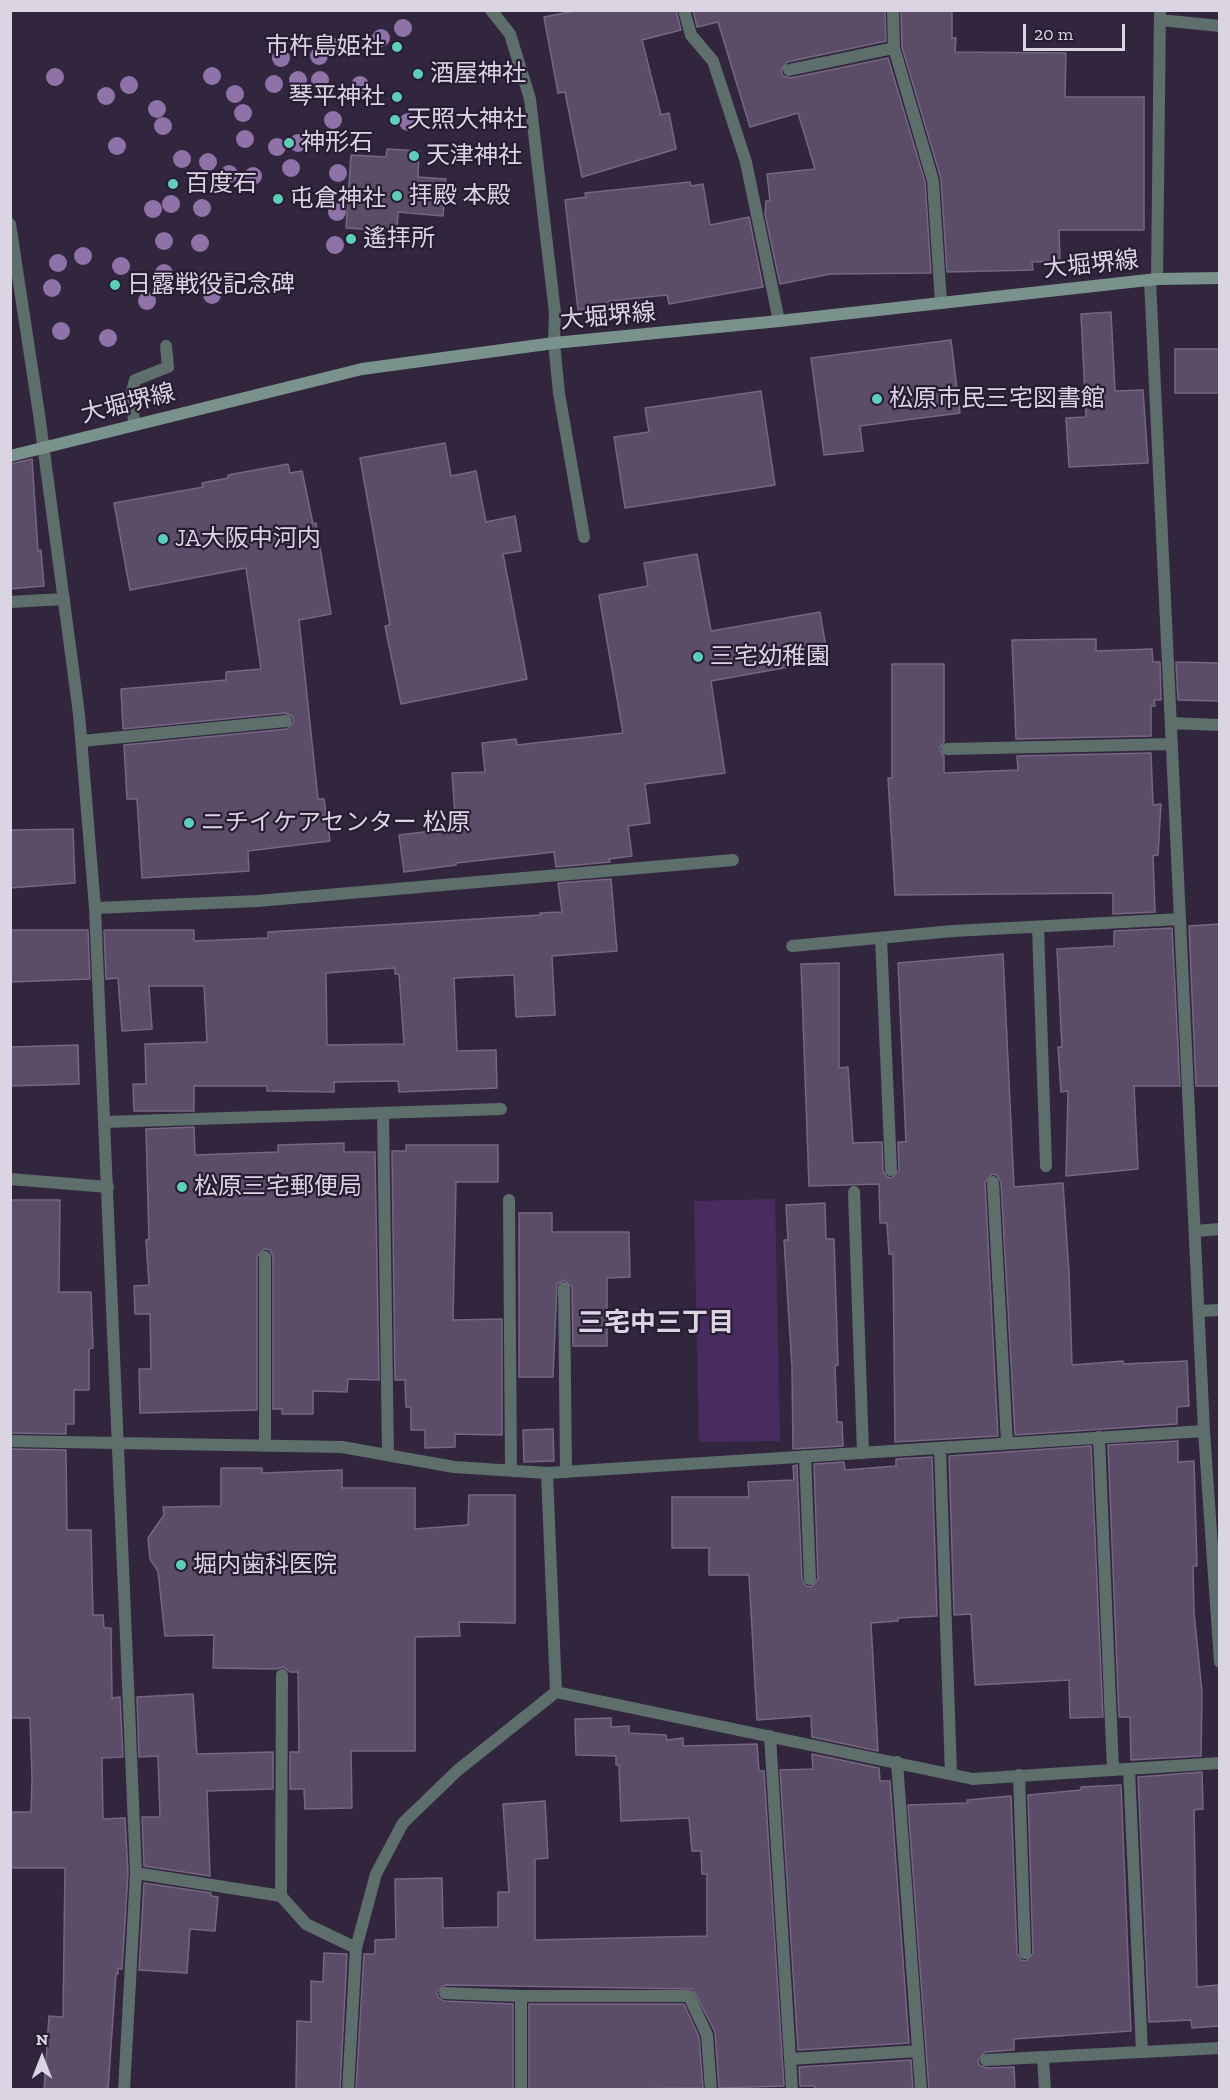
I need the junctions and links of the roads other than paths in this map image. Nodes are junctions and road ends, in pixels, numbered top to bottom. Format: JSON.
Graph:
{"nodes":[{"id":1,"x":491,"y":10,"type":"edge"},
{"id":2,"x":684,"y":10,"type":"edge"},
{"id":3,"x":893,"y":10,"type":"edge"},
{"id":4,"x":1160,"y":15,"type":"edge"},
{"id":5,"x":1220,"y":26,"type":"edge"},
{"id":6,"x":894,"y":48,"type":"junction"},
{"id":7,"x":789,"y":70,"type":"dead end"},
{"id":8,"x":10,"y":224,"type":"edge"},
{"id":9,"x":1220,"y":278,"type":"edge"},
{"id":10,"x":1154,"y":279,"type":"junction"},
{"id":11,"x":941,"y":303,"type":"junction"},
{"id":12,"x":779,"y":321,"type":"junction"},
{"id":13,"x":554,"y":343,"type":"junction"},
{"id":14,"x":166,"y":346,"type":"dead end"},
{"id":15,"x":134,"y":425,"type":"junction"},
{"id":16,"x":43,"y":448,"type":"junction"},
{"id":17,"x":10,"y":456,"type":"edge"},
{"id":18,"x":584,"y":537,"type":"dead end"},
{"id":19,"x":64,"y":599,"type":"junction"},
{"id":20,"x":10,"y":602,"type":"edge"},
{"id":21,"x":286,"y":721,"type":"dead end"},
{"id":22,"x":1171,"y":723,"type":"junction"},
{"id":23,"x":1220,"y":725,"type":"edge"},
{"id":24,"x":82,"y":741,"type":"junction"},
{"id":25,"x":1172,"y":744,"type":"junction"},
{"id":26,"x":947,"y":749,"type":"dead end"},
{"id":27,"x":733,"y":860,"type":"dead end"},
{"id":28,"x":95,"y":908,"type":"junction"},
{"id":29,"x":1180,"y":919,"type":"junction"},
{"id":30,"x":1038,"y":927,"type":"junction"},
{"id":31,"x":881,"y":938,"type":"junction"},
{"id":32,"x":792,"y":946,"type":"dead end"},
{"id":33,"x":501,"y":1109,"type":"dead end"},
{"id":34,"x":382,"y":1113,"type":"junction"},
{"id":35,"x":105,"y":1122,"type":"junction"},
{"id":36,"x":1046,"y":1166,"type":"dead end"},
{"id":37,"x":891,"y":1170,"type":"dead end"},
{"id":38,"x":10,"y":1179,"type":"edge"},
{"id":39,"x":993,"y":1182,"type":"dead end"},
{"id":40,"x":108,"y":1187,"type":"junction"},
{"id":41,"x":854,"y":1192,"type":"dead end"},
{"id":42,"x":509,"y":1200,"type":"dead end"},
{"id":43,"x":1220,"y":1229,"type":"edge"},
{"id":44,"x":1194,"y":1231,"type":"junction"},
{"id":45,"x":265,"y":1257,"type":"dead end"},
{"id":46,"x":564,"y":1288,"type":"dead end"},
{"id":47,"x":1220,"y":1310,"type":"edge"},
{"id":48,"x":1199,"y":1311,"type":"junction"},
{"id":49,"x":1204,"y":1431,"type":"junction"},
{"id":50,"x":1099,"y":1437,"type":"junction"},
{"id":51,"x":10,"y":1441,"type":"edge"},
{"id":52,"x":117,"y":1443,"type":"junction"},
{"id":53,"x":1007,"y":1443,"type":"junction"},
{"id":54,"x":265,"y":1446,"type":"junction"},
{"id":55,"x":940,"y":1448,"type":"junction"},
{"id":56,"x":863,"y":1453,"type":"junction"},
{"id":57,"x":388,"y":1455,"type":"junction"},
{"id":58,"x":805,"y":1456,"type":"junction"},
{"id":59,"x":511,"y":1471,"type":"junction"},
{"id":60,"x":566,"y":1472,"type":"junction"},
{"id":61,"x":546,"y":1473,"type":"junction"},
{"id":62,"x":810,"y":1579,"type":"dead end"},
{"id":63,"x":1220,"y":1662,"type":"edge"},
{"id":64,"x":282,"y":1675,"type":"dead end"},
{"id":65,"x":556,"y":1692,"type":"junction"},
{"id":66,"x":770,"y":1736,"type":"junction"},
{"id":67,"x":897,"y":1762,"type":"junction"},
{"id":68,"x":1220,"y":1763,"type":"edge"},
{"id":69,"x":1129,"y":1769,"type":"junction"},
{"id":70,"x":1113,"y":1770,"type":"junction"},
{"id":71,"x":951,"y":1774,"type":"junction"},
{"id":72,"x":1019,"y":1775,"type":"junction"},
{"id":73,"x":136,"y":1872,"type":"junction"},
{"id":74,"x":281,"y":1896,"type":"junction"},
{"id":75,"x":356,"y":1948,"type":"junction"},
{"id":76,"x":1025,"y":1953,"type":"dead end"},
{"id":77,"x":445,"y":1993,"type":"dead end"},
{"id":78,"x":521,"y":1996,"type":"junction"},
{"id":79,"x":1220,"y":2048,"type":"edge"},
{"id":80,"x":918,"y":2050,"type":"junction"},
{"id":81,"x":1142,"y":2052,"type":"junction"},
{"id":82,"x":1043,"y":2057,"type":"junction"},
{"id":83,"x":790,"y":2059,"type":"junction"},
{"id":84,"x":986,"y":2060,"type":"dead end"},
{"id":85,"x":124,"y":2090,"type":"edge"},
{"id":86,"x":348,"y":2090,"type":"edge"},
{"id":87,"x":521,"y":2090,"type":"edge"},
{"id":88,"x":711,"y":2090,"type":"edge"},
{"id":89,"x":792,"y":2090,"type":"edge"},
{"id":90,"x":921,"y":2090,"type":"edge"},
{"id":91,"x":1045,"y":2090,"type":"edge"}],
"edges":[{"from":1,"to":13,"type":"street"},
{"from":2,"to":12,"type":"street"},
{"from":3,"to":6,"type":"street"},
{"from":4,"to":5,"type":"street"},
{"from":4,"to":10,"type":"street"},
{"from":6,"to":7,"type":"street"},
{"from":6,"to":11,"type":"street"},
{"from":8,"to":16,"type":"street"},
{"from":9,"to":10,"type":"main road","name":"大堀堺線"},
{"from":10,"to":11,"type":"main road","name":"大堀堺線"},
{"from":10,"to":22,"type":"street"},
{"from":11,"to":12,"type":"main road","name":"大堀堺線"},
{"from":12,"to":13,"type":"main road","name":"大堀堺線"},
{"from":13,"to":15,"type":"main road","name":"大堀堺線"},
{"from":13,"to":18,"type":"street"},
{"from":14,"to":15,"type":"street"},
{"from":15,"to":16,"type":"main road","name":"大堀堺線"},
{"from":16,"to":17,"type":"main road","name":"大堀堺線"},
{"from":16,"to":19,"type":"street"},
{"from":19,"to":20,"type":"street"},
{"from":19,"to":24,"type":"street"},
{"from":21,"to":24,"type":"street"},
{"from":22,"to":23,"type":"street"},
{"from":22,"to":25,"type":"street"},
{"from":24,"to":28,"type":"street"},
{"from":25,"to":26,"type":"street"},
{"from":25,"to":29,"type":"street"},
{"from":27,"to":28,"type":"street"},
{"from":28,"to":35,"type":"street"},
{"from":29,"to":30,"type":"street"},
{"from":29,"to":44,"type":"street"},
{"from":30,"to":31,"type":"street"},
{"from":30,"to":36,"type":"street"},
{"from":31,"to":32,"type":"street"},
{"from":31,"to":37,"type":"street"},
{"from":33,"to":34,"type":"street"},
{"from":34,"to":35,"type":"street"},
{"from":34,"to":57,"type":"street"},
{"from":35,"to":40,"type":"street"},
{"from":38,"to":40,"type":"street"},
{"from":39,"to":53,"type":"street"},
{"from":40,"to":52,"type":"street"},
{"from":41,"to":56,"type":"street"},
{"from":42,"to":59,"type":"street"},
{"from":43,"to":44,"type":"street"},
{"from":44,"to":48,"type":"street"},
{"from":45,"to":54,"type":"street"},
{"from":46,"to":60,"type":"street"},
{"from":47,"to":48,"type":"street"},
{"from":48,"to":49,"type":"street"},
{"from":49,"to":50,"type":"street"},
{"from":49,"to":63,"type":"street"},
{"from":50,"to":53,"type":"street"},
{"from":50,"to":70,"type":"street"},
{"from":51,"to":52,"type":"street"},
{"from":52,"to":54,"type":"street"},
{"from":52,"to":73,"type":"street"},
{"from":53,"to":55,"type":"street"},
{"from":54,"to":57,"type":"street"},
{"from":55,"to":56,"type":"street"},
{"from":55,"to":71,"type":"street"},
{"from":56,"to":58,"type":"street"},
{"from":57,"to":59,"type":"street"},
{"from":58,"to":60,"type":"street"},
{"from":58,"to":62,"type":"street"},
{"from":59,"to":61,"type":"street"},
{"from":60,"to":61,"type":"street"},
{"from":61,"to":65,"type":"street"},
{"from":64,"to":74,"type":"street"},
{"from":65,"to":66,"type":"street"},
{"from":65,"to":75,"type":"street"},
{"from":66,"to":67,"type":"street"},
{"from":66,"to":83,"type":"street"},
{"from":67,"to":71,"type":"street"},
{"from":67,"to":80,"type":"street"},
{"from":68,"to":69,"type":"street"},
{"from":69,"to":70,"type":"street"},
{"from":69,"to":81,"type":"street"},
{"from":70,"to":72,"type":"street"},
{"from":71,"to":72,"type":"street"},
{"from":72,"to":76,"type":"street"},
{"from":73,"to":74,"type":"street"},
{"from":73,"to":85,"type":"street"},
{"from":74,"to":75,"type":"street"},
{"from":75,"to":86,"type":"street"},
{"from":77,"to":78,"type":"street"},
{"from":78,"to":87,"type":"street"},
{"from":78,"to":88,"type":"street"},
{"from":79,"to":81,"type":"street"},
{"from":80,"to":83,"type":"street"},
{"from":80,"to":90,"type":"street"},
{"from":81,"to":82,"type":"street"},
{"from":82,"to":84,"type":"street"},
{"from":82,"to":91,"type":"street"},
{"from":83,"to":89,"type":"street"}]}
